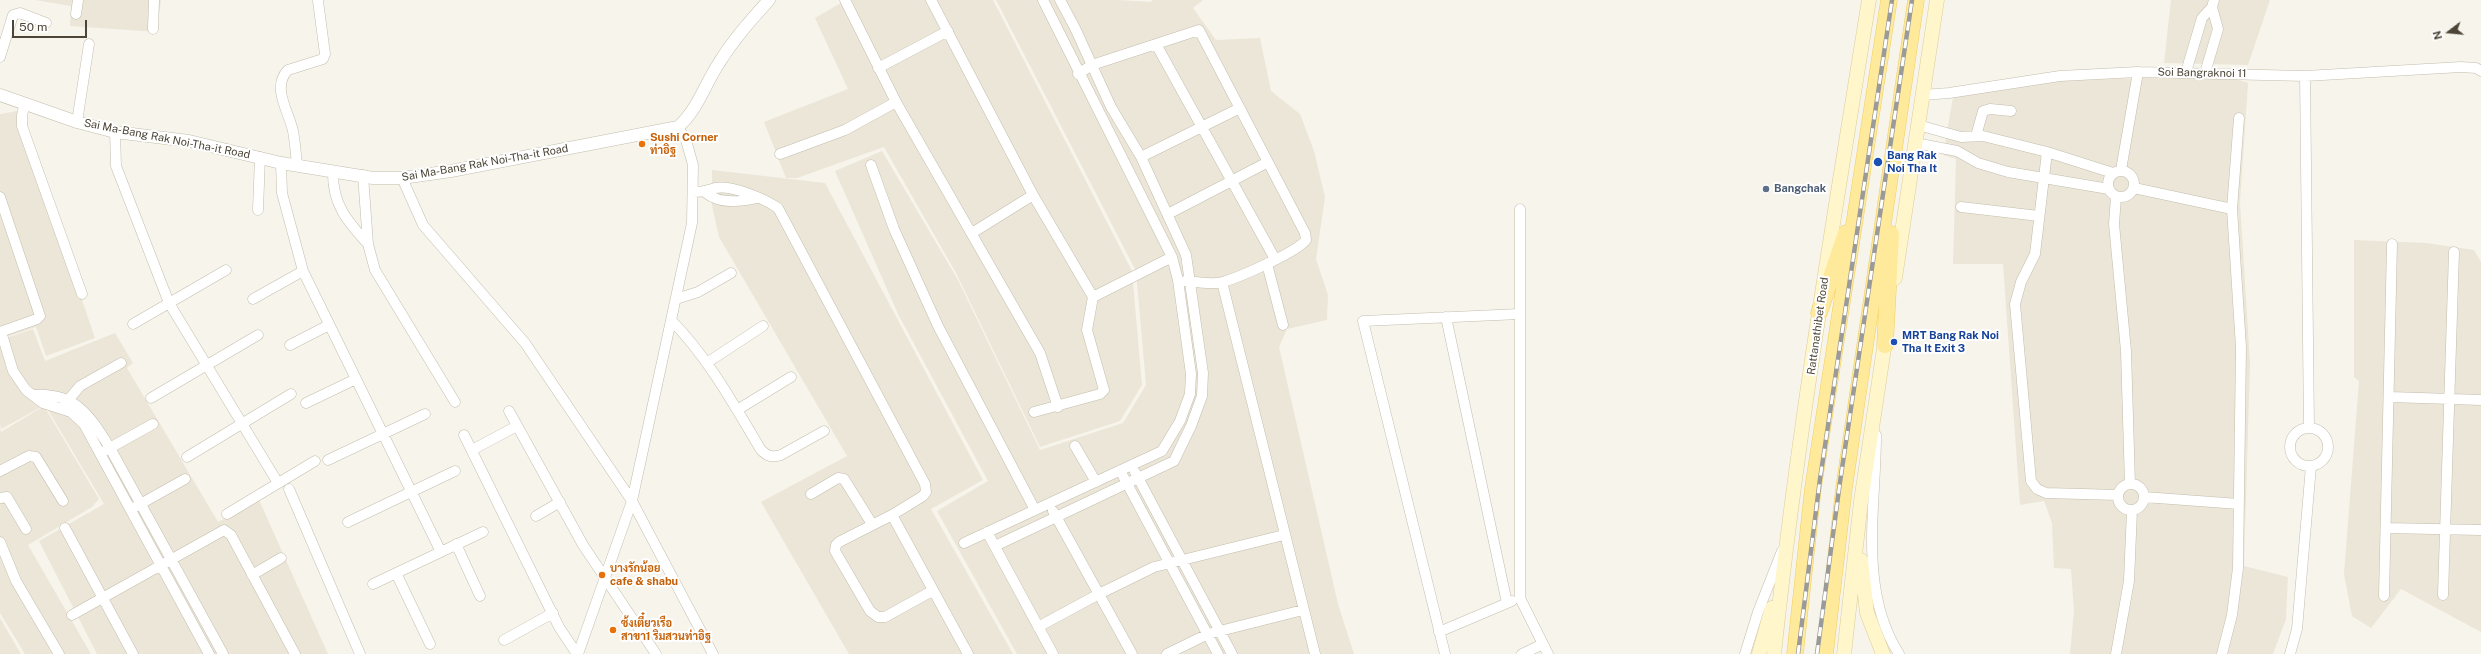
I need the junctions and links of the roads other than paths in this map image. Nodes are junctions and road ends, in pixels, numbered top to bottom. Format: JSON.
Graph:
{"nodes":[{"id":1,"x":78,"y":0,"type":"edge"},
{"id":2,"x":154,"y":0,"type":"edge"},
{"id":3,"x":769,"y":0,"type":"edge"},
{"id":4,"x":845,"y":0,"type":"edge"},
{"id":5,"x":931,"y":0,"type":"edge"},
{"id":6,"x":1042,"y":0,"type":"edge"},
{"id":7,"x":1060,"y":0,"type":"edge"},
{"id":8,"x":1869,"y":0,"type":"edge"},
{"id":9,"x":1889,"y":0,"type":"edge"},
{"id":10,"x":1916,"y":0,"type":"edge"},
{"id":11,"x":1937,"y":0,"type":"edge"},
{"id":12,"x":318,"y":1,"type":"dead end"},
{"id":13,"x":2213,"y":3,"type":"edge"},
{"id":14,"x":76,"y":14,"type":"dead end"},
{"id":15,"x":46,"y":23,"type":"dead end"},
{"id":16,"x":152,"y":28,"type":"dead end"},
{"id":17,"x":948,"y":31,"type":"junction"},
{"id":18,"x":89,"y":44,"type":"dead end"},
{"id":19,"x":1157,"y":46,"type":"junction"},
{"id":20,"x":0,"y":57,"type":"edge"},
{"id":21,"x":1092,"y":65,"type":"junction"},
{"id":22,"x":878,"y":68,"type":"junction"},
{"id":23,"x":2481,"y":71,"type":"edge"},
{"id":24,"x":2138,"y":72,"type":"junction"},
{"id":25,"x":2186,"y":72,"type":"junction"},
{"id":26,"x":2205,"y":73,"type":"junction"},
{"id":27,"x":1078,"y":74,"type":"junction"},
{"id":28,"x":2305,"y":76,"type":"junction"},
{"id":29,"x":1922,"y":94,"type":"junction"},
{"id":30,"x":0,"y":95,"type":"edge"},
{"id":31,"x":896,"y":102,"type":"junction"},
{"id":32,"x":25,"y":103,"type":"junction"},
{"id":33,"x":1240,"y":108,"type":"junction"},
{"id":34,"x":2011,"y":111,"type":"dead end"},
{"id":35,"x":2239,"y":118,"type":"dead end"},
{"id":36,"x":77,"y":122,"type":"junction"},
{"id":37,"x":1918,"y":125,"type":"junction"},
{"id":38,"x":1203,"y":127,"type":"junction"},
{"id":39,"x":678,"y":128,"type":"junction"},
{"id":40,"x":115,"y":132,"type":"junction"},
{"id":41,"x":1896,"y":134,"type":"junction"},
{"id":42,"x":1976,"y":136,"type":"junction"},
{"id":43,"x":1915,"y":143,"type":"junction"},
{"id":44,"x":2047,"y":152,"type":"junction"},
{"id":45,"x":780,"y":154,"type":"dead end"},
{"id":46,"x":260,"y":157,"type":"junction"},
{"id":47,"x":1142,"y":157,"type":"junction"},
{"id":48,"x":281,"y":162,"type":"junction"},
{"id":49,"x":1268,"y":162,"type":"junction"},
{"id":50,"x":297,"y":165,"type":"junction"},
{"id":51,"x":871,"y":165,"type":"dead end"},
{"id":52,"x":333,"y":171,"type":"junction"},
{"id":53,"x":2117,"y":172,"type":"junction"},
{"id":54,"x":363,"y":175,"type":"junction"},
{"id":55,"x":2043,"y":176,"type":"junction"},
{"id":56,"x":402,"y":178,"type":"junction"},
{"id":57,"x":1232,"y":180,"type":"junction"},
{"id":58,"x":1861,"y":187,"type":"junction"},
{"id":59,"x":2134,"y":188,"type":"junction"},
{"id":60,"x":2109,"y":189,"type":"junction"},
{"id":61,"x":693,"y":192,"type":"junction"},
{"id":62,"x":1034,"y":195,"type":"junction"},
{"id":63,"x":0,"y":197,"type":"edge"},
{"id":64,"x":2116,"y":197,"type":"junction"},
{"id":65,"x":1961,"y":207,"type":"dead end"},
{"id":66,"x":1520,"y":209,"type":"dead end"},
{"id":67,"x":2232,"y":209,"type":"junction"},
{"id":68,"x":258,"y":210,"type":"dead end"},
{"id":69,"x":1168,"y":214,"type":"junction"},
{"id":70,"x":2039,"y":216,"type":"junction"},
{"id":71,"x":972,"y":233,"type":"junction"},
{"id":72,"x":368,"y":244,"type":"junction"},
{"id":73,"x":2392,"y":244,"type":"dead end"},
{"id":74,"x":2454,"y":252,"type":"dead end"},
{"id":75,"x":1172,"y":256,"type":"junction"},
{"id":76,"x":1271,"y":261,"type":"junction"},
{"id":77,"x":226,"y":270,"type":"dead end"},
{"id":78,"x":303,"y":271,"type":"junction"},
{"id":79,"x":731,"y":273,"type":"dead end"},
{"id":80,"x":1178,"y":280,"type":"junction"},
{"id":81,"x":1190,"y":281,"type":"junction"},
{"id":82,"x":1222,"y":282,"type":"junction"},
{"id":83,"x":82,"y":294,"type":"dead end"},
{"id":84,"x":1093,"y":297,"type":"junction"},
{"id":85,"x":252,"y":299,"type":"dead end"},
{"id":86,"x":676,"y":299,"type":"junction"},
{"id":87,"x":169,"y":304,"type":"junction"},
{"id":88,"x":1819,"y":313,"type":"junction"},
{"id":89,"x":1520,"y":314,"type":"junction"},
{"id":90,"x":1446,"y":317,"type":"junction"},
{"id":91,"x":672,"y":321,"type":"junction"},
{"id":92,"x":133,"y":324,"type":"dead end"},
{"id":93,"x":329,"y":325,"type":"junction"},
{"id":94,"x":1283,"y":325,"type":"dead end"},
{"id":95,"x":763,"y":326,"type":"dead end"},
{"id":96,"x":2,"y":335,"type":"edge"},
{"id":97,"x":258,"y":335,"type":"dead end"},
{"id":98,"x":290,"y":345,"type":"dead end"},
{"id":99,"x":1885,"y":345,"type":"junction"},
{"id":100,"x":708,"y":362,"type":"junction"},
{"id":101,"x":121,"y":363,"type":"dead end"},
{"id":102,"x":207,"y":365,"type":"junction"},
{"id":103,"x":791,"y":377,"type":"dead end"},
{"id":104,"x":356,"y":379,"type":"junction"},
{"id":105,"x":291,"y":394,"type":"dead end"},
{"id":106,"x":2390,"y":397,"type":"junction"},
{"id":107,"x":151,"y":398,"type":"dead end"},
{"id":108,"x":2448,"y":398,"type":"junction"},
{"id":109,"x":45,"y":399,"type":"junction"},
{"id":110,"x":67,"y":400,"type":"junction"},
{"id":111,"x":2481,"y":400,"type":"edge"},
{"id":112,"x":1876,"y":401,"type":"junction"},
{"id":113,"x":455,"y":402,"type":"dead end"},
{"id":114,"x":306,"y":403,"type":"dead end"},
{"id":115,"x":1058,"y":406,"type":"junction"},
{"id":116,"x":61,"y":409,"type":"junction"},
{"id":117,"x":738,"y":410,"type":"junction"},
{"id":118,"x":509,"y":411,"type":"dead end"},
{"id":119,"x":1034,"y":412,"type":"dead end"},
{"id":120,"x":425,"y":414,"type":"dead end"},
{"id":121,"x":153,"y":424,"type":"dead end"},
{"id":122,"x":242,"y":424,"type":"junction"},
{"id":123,"x":517,"y":426,"type":"junction"},
{"id":124,"x":2308,"y":427,"type":"junction"},
{"id":125,"x":824,"y":430,"type":"dead end"},
{"id":126,"x":383,"y":433,"type":"junction"},
{"id":127,"x":464,"y":434,"type":"dead end"},
{"id":128,"x":1075,"y":446,"type":"dead end"},
{"id":129,"x":110,"y":448,"type":"junction"},
{"id":130,"x":472,"y":450,"type":"junction"},
{"id":131,"x":101,"y":453,"type":"junction"},
{"id":132,"x":187,"y":457,"type":"dead end"},
{"id":133,"x":328,"y":460,"type":"dead end"},
{"id":134,"x":315,"y":461,"type":"dead end"},
{"id":135,"x":1131,"y":465,"type":"junction"},
{"id":136,"x":2311,"y":466,"type":"junction"},
{"id":137,"x":1121,"y":470,"type":"junction"},
{"id":138,"x":0,"y":471,"type":"edge"},
{"id":139,"x":454,"y":471,"type":"dead end"},
{"id":140,"x":1137,"y":477,"type":"junction"},
{"id":141,"x":185,"y":479,"type":"dead end"},
{"id":142,"x":1096,"y":482,"type":"junction"},
{"id":143,"x":1126,"y":482,"type":"junction"},
{"id":144,"x":278,"y":483,"type":"junction"},
{"id":145,"x":2130,"y":484,"type":"junction"},
{"id":146,"x":289,"y":489,"type":"dead end"},
{"id":147,"x":412,"y":492,"type":"junction"},
{"id":148,"x":811,"y":494,"type":"dead end"},
{"id":149,"x":2118,"y":495,"type":"junction"},
{"id":150,"x":2144,"y":497,"type":"junction"},
{"id":151,"x":0,"y":498,"type":"edge"},
{"id":152,"x":62,"y":501,"type":"dead end"},
{"id":153,"x":632,"y":501,"type":"junction"},
{"id":154,"x":1861,"y":501,"type":"junction"},
{"id":155,"x":560,"y":502,"type":"junction"},
{"id":156,"x":1049,"y":504,"type":"junction"},
{"id":157,"x":2239,"y":504,"type":"junction"},
{"id":158,"x":136,"y":507,"type":"junction"},
{"id":159,"x":1035,"y":510,"type":"junction"},
{"id":160,"x":2132,"y":510,"type":"junction"},
{"id":161,"x":227,"y":514,"type":"dead end"},
{"id":162,"x":892,"y":515,"type":"junction"},
{"id":163,"x":536,"y":516,"type":"dead end"},
{"id":164,"x":1056,"y":516,"type":"junction"},
{"id":165,"x":348,"y":522,"type":"dead end"},
{"id":166,"x":872,"y":524,"type":"junction"},
{"id":167,"x":65,"y":528,"type":"dead end"},
{"id":168,"x":2386,"y":528,"type":"junction"},
{"id":169,"x":26,"y":529,"type":"dead end"},
{"id":170,"x":2445,"y":529,"type":"junction"},
{"id":171,"x":2481,"y":530,"type":"edge"},
{"id":172,"x":483,"y":532,"type":"dead end"},
{"id":173,"x":987,"y":532,"type":"junction"},
{"id":174,"x":1284,"y":535,"type":"junction"},
{"id":175,"x":1787,"y":538,"type":"junction"},
{"id":176,"x":0,"y":542,"type":"edge"},
{"id":177,"x":964,"y":543,"type":"dead end"},
{"id":178,"x":456,"y":544,"type":"junction"},
{"id":179,"x":995,"y":546,"type":"junction"},
{"id":180,"x":441,"y":552,"type":"junction"},
{"id":181,"x":281,"y":558,"type":"dead end"},
{"id":182,"x":171,"y":559,"type":"junction"},
{"id":183,"x":1181,"y":559,"type":"junction"},
{"id":184,"x":1169,"y":562,"type":"junction"},
{"id":185,"x":160,"y":565,"type":"junction"},
{"id":186,"x":1783,"y":569,"type":"junction"},
{"id":187,"x":396,"y":573,"type":"junction"},
{"id":188,"x":252,"y":575,"type":"junction"},
{"id":189,"x":605,"y":580,"type":"junction"},
{"id":190,"x":373,"y":584,"type":"dead end"},
{"id":191,"x":932,"y":591,"type":"junction"},
{"id":192,"x":1099,"y":594,"type":"junction"},
{"id":193,"x":2443,"y":595,"type":"dead end"},
{"id":194,"x":480,"y":596,"type":"dead end"},
{"id":195,"x":2384,"y":596,"type":"dead end"},
{"id":196,"x":103,"y":597,"type":"junction"},
{"id":197,"x":1520,"y":598,"type":"junction"},
{"id":198,"x":1507,"y":603,"type":"junction"},
{"id":199,"x":1304,"y":610,"type":"junction"},
{"id":200,"x":552,"y":614,"type":"junction"},
{"id":201,"x":72,"y":615,"type":"dead end"},
{"id":202,"x":1038,"y":627,"type":"junction"},
{"id":203,"x":1219,"y":631,"type":"junction"},
{"id":204,"x":1439,"y":632,"type":"junction"},
{"id":205,"x":1208,"y":634,"type":"junction"},
{"id":206,"x":504,"y":640,"type":"dead end"},
{"id":207,"x":430,"y":644,"type":"dead end"},
{"id":208,"x":1543,"y":644,"type":"junction"},
{"id":209,"x":59,"y":654,"type":"edge"},
{"id":210,"x":133,"y":654,"type":"edge"},
{"id":211,"x":209,"y":654,"type":"edge"},
{"id":212,"x":223,"y":654,"type":"edge"},
{"id":213,"x":295,"y":654,"type":"edge"},
{"id":214,"x":360,"y":654,"type":"edge"},
{"id":215,"x":577,"y":654,"type":"edge"},
{"id":216,"x":656,"y":654,"type":"edge"},
{"id":217,"x":713,"y":654,"type":"edge"},
{"id":218,"x":968,"y":654,"type":"edge"},
{"id":219,"x":1053,"y":654,"type":"edge"},
{"id":220,"x":1132,"y":654,"type":"edge"},
{"id":221,"x":1167,"y":654,"type":"edge"},
{"id":222,"x":1218,"y":654,"type":"edge"},
{"id":223,"x":1232,"y":654,"type":"edge"},
{"id":224,"x":1315,"y":654,"type":"edge"},
{"id":225,"x":1444,"y":654,"type":"edge"},
{"id":226,"x":1522,"y":654,"type":"edge"},
{"id":227,"x":1548,"y":654,"type":"edge"},
{"id":228,"x":1745,"y":654,"type":"edge"},
{"id":229,"x":1759,"y":654,"type":"edge"},
{"id":230,"x":1774,"y":654,"type":"edge"},
{"id":231,"x":1795,"y":654,"type":"edge"},
{"id":232,"x":1825,"y":654,"type":"edge"},
{"id":233,"x":1844,"y":654,"type":"edge"},
{"id":234,"x":1883,"y":654,"type":"edge"},
{"id":235,"x":1899,"y":654,"type":"edge"},
{"id":236,"x":2116,"y":654,"type":"edge"},
{"id":237,"x":2222,"y":654,"type":"edge"},
{"id":238,"x":2290,"y":654,"type":"edge"}],
"edges":[{"from":1,"to":14,"type":"street"},
{"from":2,"to":16,"type":"street"},
{"from":3,"to":39,"type":"street"},
{"from":4,"to":22,"type":"street"},
{"from":5,"to":17,"type":"street"},
{"from":6,"to":27,"type":"street"},
{"from":7,"to":21,"type":"street"},
{"from":8,"to":88,"type":"main road","name":"Rattanathibet Road"},
{"from":9,"to":58,"type":"main road","name":"Rattanathibet Road"},
{"from":10,"to":41,"type":"main road"},
{"from":11,"to":29,"type":"main road"},
{"from":12,"to":50,"type":"street"},
{"from":13,"to":25,"type":"street"},
{"from":13,"to":26,"type":"street"},
{"from":15,"to":20,"type":"street"},
{"from":17,"to":22,"type":"street"},
{"from":17,"to":62,"type":"street"},
{"from":18,"to":36,"type":"street"},
{"from":19,"to":21,"type":"street"},
{"from":19,"to":33,"type":"street"},
{"from":19,"to":38,"type":"street"},
{"from":21,"to":27,"type":"street"},
{"from":21,"to":47,"type":"street"},
{"from":22,"to":31,"type":"street"},
{"from":23,"to":28,"type":"street","name":"Soi Bangraknoi 11"},
{"from":24,"to":25,"type":"street","name":"Soi Bangraknoi 11"},
{"from":24,"to":29,"type":"street","name":"Soi Bangraknoi 11"},
{"from":24,"to":53,"type":"street"},
{"from":25,"to":26,"type":"street","name":"Soi Bangraknoi 11"},
{"from":26,"to":28,"type":"street","name":"Soi Bangraknoi 11"},
{"from":27,"to":75,"type":"street"},
{"from":28,"to":124,"type":"street"},
{"from":29,"to":37,"type":"main road"},
{"from":30,"to":32,"type":"street","name":"Sai Ma-Bang Rak Noi-Tha-it Road"},
{"from":31,"to":45,"type":"street"},
{"from":31,"to":71,"type":"street"},
{"from":32,"to":36,"type":"street","name":"Sai Ma-Bang Rak Noi-Tha-it Road"},
{"from":32,"to":83,"type":"street"},
{"from":33,"to":38,"type":"street"},
{"from":33,"to":49,"type":"street"},
{"from":34,"to":42,"type":"street"},
{"from":35,"to":67,"type":"street"},
{"from":36,"to":40,"type":"street","name":"Sai Ma-Bang Rak Noi-Tha-it Road"},
{"from":37,"to":42,"type":"street"},
{"from":37,"to":43,"type":"main road"},
{"from":38,"to":47,"type":"street"},
{"from":38,"to":57,"type":"street"},
{"from":39,"to":56,"type":"street","name":"Sai Ma-Bang Rak Noi-Tha-it Road"},
{"from":39,"to":61,"type":"street"},
{"from":40,"to":46,"type":"street","name":"Sai Ma-Bang Rak Noi-Tha-it Road"},
{"from":40,"to":87,"type":"street"},
{"from":41,"to":99,"type":"main road"},
{"from":41,"to":232,"type":"main road"},
{"from":42,"to":44,"type":"street"},
{"from":43,"to":55,"type":"street"},
{"from":43,"to":99,"type":"main road"},
{"from":44,"to":53,"type":"street"},
{"from":44,"to":55,"type":"street"},
{"from":46,"to":48,"type":"street","name":"Sai Ma-Bang Rak Noi-Tha-it Road"},
{"from":46,"to":68,"type":"street"},
{"from":47,"to":69,"type":"street"},
{"from":48,"to":50,"type":"street","name":"Sai Ma-Bang Rak Noi-Tha-it Road"},
{"from":48,"to":78,"type":"street"},
{"from":49,"to":57,"type":"street"},
{"from":49,"to":76,"type":"street"},
{"from":50,"to":52,"type":"street","name":"Sai Ma-Bang Rak Noi-Tha-it Road"},
{"from":51,"to":159,"type":"street"},
{"from":52,"to":54,"type":"street","name":"Sai Ma-Bang Rak Noi-Tha-it Road"},
{"from":52,"to":72,"type":"street"},
{"from":53,"to":59,"type":"street"},
{"from":53,"to":60,"type":"street"},
{"from":54,"to":56,"type":"street","name":"Sai Ma-Bang Rak Noi-Tha-it Road"},
{"from":54,"to":72,"type":"street"},
{"from":55,"to":60,"type":"street"},
{"from":55,"to":70,"type":"street"},
{"from":56,"to":153,"type":"street"},
{"from":57,"to":69,"type":"street"},
{"from":57,"to":76,"type":"street"},
{"from":58,"to":88,"type":"main road"},
{"from":58,"to":231,"type":"main road","name":"Rattanathibet Road"},
{"from":59,"to":64,"type":"street"},
{"from":59,"to":67,"type":"street"},
{"from":60,"to":64,"type":"street"},
{"from":61,"to":86,"type":"street"},
{"from":61,"to":162,"type":"street"},
{"from":62,"to":71,"type":"street"},
{"from":62,"to":84,"type":"street"},
{"from":63,"to":96,"type":"street"},
{"from":64,"to":145,"type":"street"},
{"from":65,"to":70,"type":"street"},
{"from":66,"to":89,"type":"street"},
{"from":67,"to":157,"type":"street"},
{"from":69,"to":81,"type":"street"},
{"from":70,"to":149,"type":"street"},
{"from":71,"to":115,"type":"street"},
{"from":72,"to":113,"type":"street"},
{"from":73,"to":106,"type":"street"},
{"from":74,"to":108,"type":"street"},
{"from":75,"to":80,"type":"street"},
{"from":75,"to":84,"type":"street"},
{"from":76,"to":82,"type":"street"},
{"from":76,"to":94,"type":"street"},
{"from":77,"to":87,"type":"street"},
{"from":78,"to":85,"type":"street"},
{"from":78,"to":93,"type":"street"},
{"from":79,"to":86,"type":"street"},
{"from":80,"to":81,"type":"street"},
{"from":80,"to":135,"type":"street"},
{"from":81,"to":82,"type":"street"},
{"from":81,"to":140,"type":"street"},
{"from":82,"to":174,"type":"street"},
{"from":84,"to":115,"type":"street"},
{"from":86,"to":91,"type":"street"},
{"from":87,"to":92,"type":"street"},
{"from":87,"to":102,"type":"street"},
{"from":88,"to":175,"type":"main road","name":"Rattanathibet Road"},
{"from":89,"to":90,"type":"street"},
{"from":89,"to":197,"type":"street"},
{"from":90,"to":198,"type":"street"},
{"from":90,"to":204,"type":"street"},
{"from":91,"to":100,"type":"street"},
{"from":91,"to":153,"type":"street"},
{"from":93,"to":98,"type":"street"},
{"from":93,"to":104,"type":"street"},
{"from":95,"to":100,"type":"street"},
{"from":96,"to":109,"type":"street"},
{"from":97,"to":102,"type":"street"},
{"from":99,"to":112,"type":"main road"},
{"from":100,"to":117,"type":"street"},
{"from":101,"to":110,"type":"street"},
{"from":102,"to":107,"type":"street"},
{"from":102,"to":122,"type":"street"},
{"from":103,"to":117,"type":"street"},
{"from":104,"to":114,"type":"street"},
{"from":104,"to":126,"type":"street"},
{"from":105,"to":122,"type":"street"},
{"from":106,"to":108,"type":"street"},
{"from":106,"to":168,"type":"street"},
{"from":108,"to":111,"type":"street"},
{"from":108,"to":170,"type":"street"},
{"from":109,"to":110,"type":"street"},
{"from":109,"to":116,"type":"street"},
{"from":110,"to":116,"type":"street"},
{"from":110,"to":129,"type":"street"},
{"from":112,"to":154,"type":"main road"},
{"from":112,"to":235,"type":"street"},
{"from":115,"to":119,"type":"street"},
{"from":116,"to":131,"type":"street"},
{"from":117,"to":125,"type":"street"},
{"from":118,"to":123,"type":"street"},
{"from":120,"to":126,"type":"street"},
{"from":121,"to":129,"type":"street"},
{"from":122,"to":132,"type":"street"},
{"from":122,"to":144,"type":"street"},
{"from":123,"to":130,"type":"street"},
{"from":123,"to":155,"type":"street"},
{"from":124,"to":136,"type":"street"},
{"from":124,"to":136,"type":"street"},
{"from":126,"to":133,"type":"street"},
{"from":126,"to":147,"type":"street"},
{"from":127,"to":130,"type":"street"},
{"from":128,"to":142,"type":"street"},
{"from":129,"to":131,"type":"street"},
{"from":129,"to":158,"type":"street"},
{"from":130,"to":200,"type":"street"},
{"from":131,"to":158,"type":"street"},
{"from":134,"to":144,"type":"street"},
{"from":135,"to":137,"type":"street"},
{"from":135,"to":140,"type":"street"},
{"from":136,"to":238,"type":"street"},
{"from":137,"to":142,"type":"street"},
{"from":137,"to":143,"type":"street"},
{"from":138,"to":152,"type":"street"},
{"from":139,"to":147,"type":"street"},
{"from":140,"to":143,"type":"street"},
{"from":140,"to":183,"type":"street"},
{"from":141,"to":158,"type":"street"},
{"from":142,"to":156,"type":"street"},
{"from":143,"to":164,"type":"street"},
{"from":143,"to":184,"type":"street"},
{"from":144,"to":161,"type":"street"},
{"from":145,"to":149,"type":"street"},
{"from":145,"to":150,"type":"street"},
{"from":146,"to":214,"type":"street"},
{"from":147,"to":165,"type":"street"},
{"from":147,"to":180,"type":"street"},
{"from":148,"to":166,"type":"street"},
{"from":149,"to":160,"type":"street"},
{"from":150,"to":157,"type":"street"},
{"from":150,"to":160,"type":"street"},
{"from":151,"to":169,"type":"street"},
{"from":153,"to":189,"type":"street"},
{"from":153,"to":217,"type":"street"},
{"from":154,"to":233,"type":"main road"},
{"from":154,"to":234,"type":"main road"},
{"from":155,"to":163,"type":"street"},
{"from":155,"to":189,"type":"street"},
{"from":156,"to":159,"type":"street"},
{"from":156,"to":164,"type":"street"},
{"from":157,"to":237,"type":"street"},
{"from":158,"to":182,"type":"street"},
{"from":158,"to":185,"type":"street"},
{"from":159,"to":173,"type":"street"},
{"from":160,"to":236,"type":"street"},
{"from":162,"to":166,"type":"street"},
{"from":162,"to":191,"type":"street"},
{"from":164,"to":179,"type":"street"},
{"from":164,"to":192,"type":"street"},
{"from":166,"to":191,"type":"street"},
{"from":167,"to":196,"type":"street"},
{"from":168,"to":170,"type":"street"},
{"from":168,"to":195,"type":"street"},
{"from":170,"to":171,"type":"street"},
{"from":170,"to":193,"type":"street"},
{"from":172,"to":178,"type":"street"},
{"from":173,"to":177,"type":"street"},
{"from":173,"to":179,"type":"street"},
{"from":174,"to":183,"type":"street"},
{"from":174,"to":199,"type":"street"},
{"from":175,"to":186,"type":"main road","name":"Rattanathibet Road"},
{"from":175,"to":228,"type":"street"},
{"from":176,"to":209,"type":"street"},
{"from":178,"to":180,"type":"street"},
{"from":178,"to":194,"type":"street"},
{"from":179,"to":202,"type":"street"},
{"from":180,"to":187,"type":"street"},
{"from":181,"to":188,"type":"street"},
{"from":182,"to":185,"type":"street"},
{"from":182,"to":188,"type":"street"},
{"from":182,"to":212,"type":"street"},
{"from":183,"to":184,"type":"street"},
{"from":183,"to":203,"type":"street"},
{"from":184,"to":192,"type":"street"},
{"from":184,"to":205,"type":"street"},
{"from":185,"to":196,"type":"street"},
{"from":185,"to":211,"type":"street"},
{"from":186,"to":229,"type":"main road"},
{"from":186,"to":230,"type":"main road","name":"Rattanathibet Road"},
{"from":187,"to":190,"type":"street"},
{"from":187,"to":207,"type":"street"},
{"from":188,"to":213,"type":"street"},
{"from":189,"to":215,"type":"street"},
{"from":189,"to":216,"type":"street"},
{"from":191,"to":218,"type":"street"},
{"from":192,"to":202,"type":"street"},
{"from":192,"to":220,"type":"street"},
{"from":196,"to":201,"type":"street"},
{"from":196,"to":210,"type":"street"},
{"from":197,"to":198,"type":"street"},
{"from":197,"to":208,"type":"street"},
{"from":198,"to":204,"type":"street"},
{"from":199,"to":203,"type":"street"},
{"from":199,"to":224,"type":"street"},
{"from":200,"to":206,"type":"street"},
{"from":200,"to":215,"type":"street"},
{"from":202,"to":219,"type":"street"},
{"from":203,"to":205,"type":"street"},
{"from":203,"to":223,"type":"street"},
{"from":204,"to":225,"type":"street"},
{"from":205,"to":221,"type":"street"},
{"from":205,"to":222,"type":"street"},
{"from":208,"to":226,"type":"street"},
{"from":208,"to":227,"type":"street"}]}
